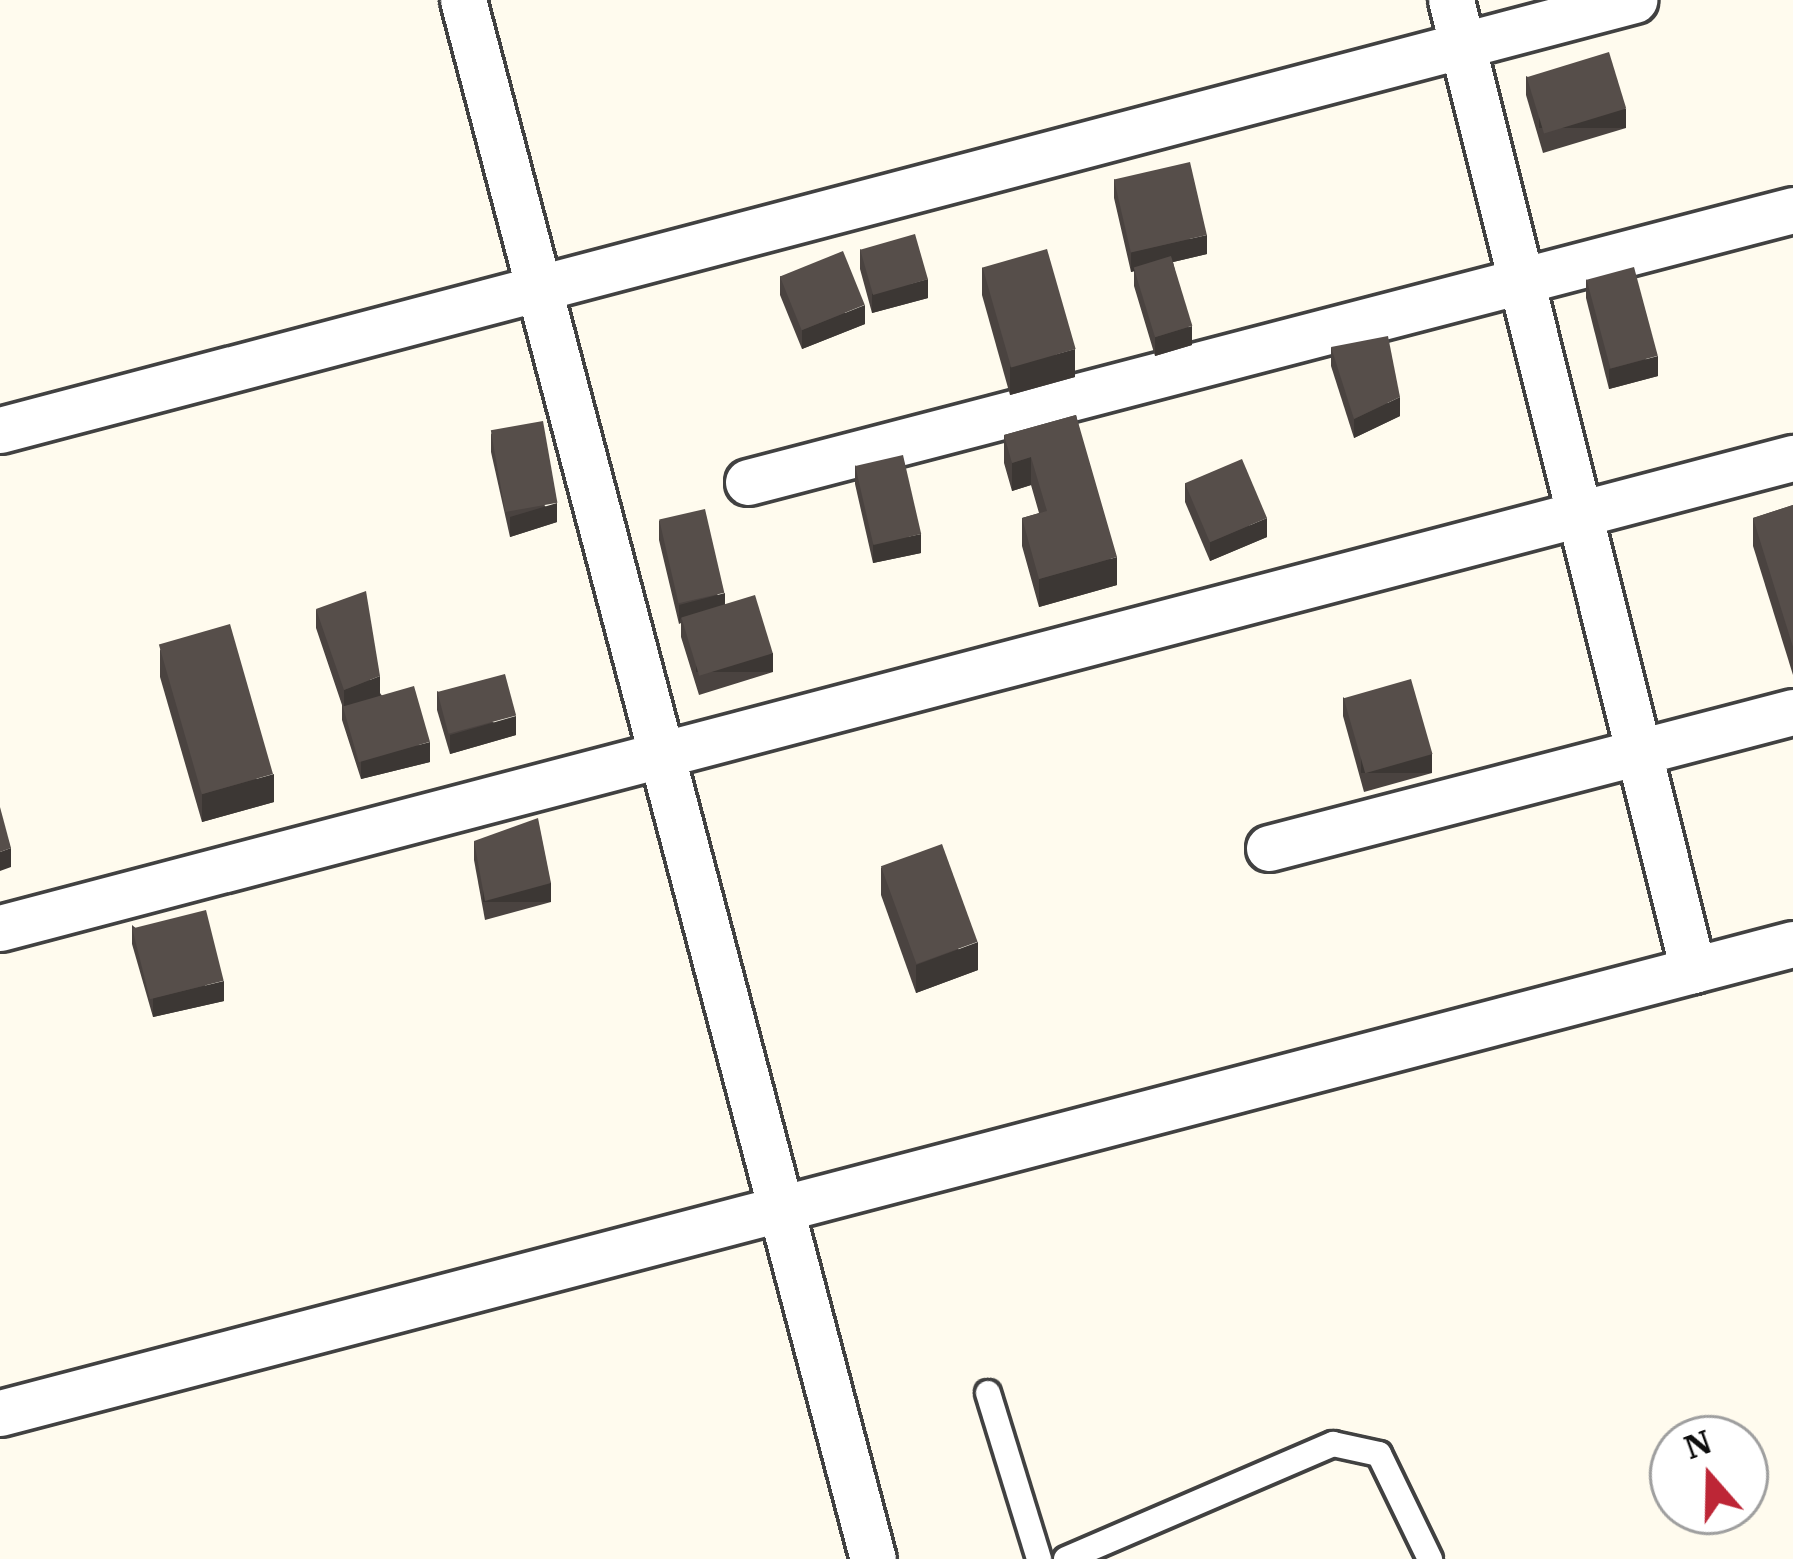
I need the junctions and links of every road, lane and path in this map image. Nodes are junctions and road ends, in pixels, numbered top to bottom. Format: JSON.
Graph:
{"nodes":[{"id":1,"x":463,"y":0,"type":"edge"},
{"id":2,"x":1451,"y":0,"type":"edge"},
{"id":3,"x":1634,"y":0,"type":"edge"},
{"id":4,"x":1464,"y":44,"type":"junction"},
{"id":5,"x":1793,"y":210,"type":"edge"},
{"id":6,"x":1523,"y":278,"type":"junction"},
{"id":7,"x":539,"y":295,"type":"junction"},
{"id":8,"x":0,"y":430,"type":"edge"},
{"id":9,"x":1793,"y":458,"type":"edge"},
{"id":10,"x":748,"y":482,"type":"dead end"},
{"id":11,"x":1580,"y":513,"type":"junction"},
{"id":12,"x":1793,"y":712,"type":"edge"},
{"id":13,"x":659,"y":752,"type":"junction"},
{"id":14,"x":1645,"y":753,"type":"junction"},
{"id":15,"x":1269,"y":848,"type":"dead end"},
{"id":16,"x":0,"y":928,"type":"edge"},
{"id":17,"x":1793,"y":944,"type":"edge"},
{"id":18,"x":1693,"y":970,"type":"junction"},
{"id":19,"x":777,"y":1214,"type":"junction"},
{"id":20,"x":988,"y":1393,"type":"dead end"},
{"id":21,"x":0,"y":1413,"type":"edge"},
{"id":22,"x":873,"y":1559,"type":"edge"},
{"id":23,"x":1039,"y":1559,"type":"edge"},
{"id":24,"x":1066,"y":1559,"type":"edge"},
{"id":25,"x":1430,"y":1559,"type":"edge"}],
"edges":[{"from":1,"to":7,"type":"street"},
{"from":2,"to":4,"type":"street"},
{"from":3,"to":4,"type":"street"},
{"from":4,"to":6,"type":"street"},
{"from":4,"to":7,"type":"street"},
{"from":5,"to":6,"type":"street"},
{"from":6,"to":10,"type":"street"},
{"from":6,"to":11,"type":"street"},
{"from":7,"to":8,"type":"street"},
{"from":7,"to":13,"type":"street"},
{"from":9,"to":11,"type":"street"},
{"from":11,"to":13,"type":"street"},
{"from":11,"to":14,"type":"street"},
{"from":12,"to":14,"type":"street"},
{"from":13,"to":16,"type":"street"},
{"from":13,"to":19,"type":"street"},
{"from":14,"to":15,"type":"street"},
{"from":14,"to":18,"type":"street"},
{"from":17,"to":18,"type":"street"},
{"from":18,"to":19,"type":"street"},
{"from":19,"to":21,"type":"street"},
{"from":19,"to":22,"type":"street"},
{"from":20,"to":23,"type":"lane"},
{"from":24,"to":25,"type":"lane"}]}
